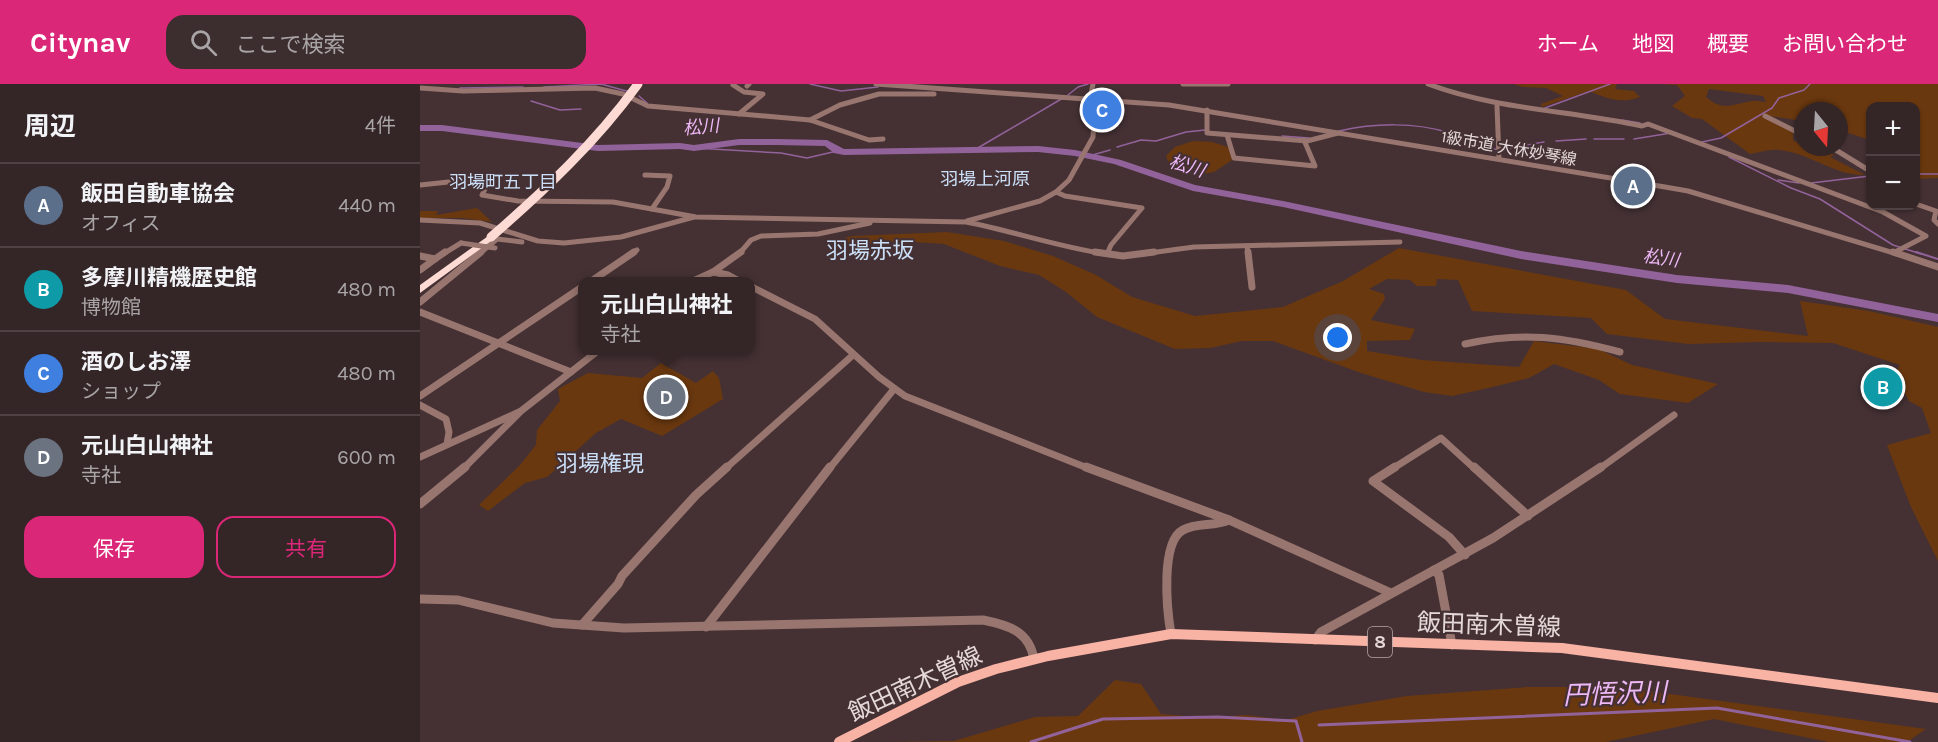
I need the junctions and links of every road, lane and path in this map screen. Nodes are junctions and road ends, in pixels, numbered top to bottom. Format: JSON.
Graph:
{"nodes":[{"id":1,"x":630,"y":84,"type":"edge"},
{"id":2,"x":638,"y":84,"type":"edge"},
{"id":3,"x":876,"y":84,"type":"edge"},
{"id":4,"x":1093,"y":84,"type":"edge"},
{"id":5,"x":1183,"y":84,"type":"edge"},
{"id":6,"x":1228,"y":84,"type":"edge"},
{"id":7,"x":1428,"y":84,"type":"edge"},
{"id":8,"x":734,"y":85,"type":"edge"},
{"id":9,"x":891,"y":85,"type":"edge"},
{"id":10,"x":420,"y":88,"type":"edge"},
{"id":11,"x":978,"y":93,"type":"junction"},
{"id":12,"x":1090,"y":99,"type":"junction"},
{"id":13,"x":1497,"y":106,"type":"junction"},
{"id":14,"x":1207,"y":110,"type":"junction"},
{"id":15,"x":739,"y":114,"type":"junction"},
{"id":16,"x":1764,"y":116,"type":"dead end"},
{"id":17,"x":810,"y":120,"type":"junction"},
{"id":18,"x":1794,"y":131,"type":"edge"},
{"id":19,"x":1340,"y":133,"type":"junction"},
{"id":20,"x":1227,"y":135,"type":"junction"},
{"id":21,"x":883,"y":140,"type":"dead end"},
{"id":22,"x":1304,"y":140,"type":"junction"},
{"id":23,"x":1846,"y":156,"type":"edge"},
{"id":24,"x":1499,"y":159,"type":"junction"},
{"id":25,"x":1866,"y":169,"type":"edge"},
{"id":26,"x":645,"y":175,"type":"dead end"},
{"id":27,"x":420,"y":185,"type":"edge"},
{"id":28,"x":1056,"y":192,"type":"junction"},
{"id":29,"x":1920,"y":205,"type":"edge"},
{"id":30,"x":652,"y":209,"type":"junction"},
{"id":31,"x":696,"y":217,"type":"junction"},
{"id":32,"x":886,"y":219,"type":"junction"},
{"id":33,"x":420,"y":220,"type":"edge"},
{"id":34,"x":966,"y":222,"type":"junction"},
{"id":35,"x":1938,"y":224,"type":"edge"},
{"id":36,"x":487,"y":236,"type":"junction"},
{"id":37,"x":576,"y":242,"type":"junction"},
{"id":38,"x":1400,"y":242,"type":"dead end"},
{"id":39,"x":1247,"y":246,"type":"junction"},
{"id":40,"x":495,"y":248,"type":"dead end"},
{"id":41,"x":1899,"y":249,"type":"junction"},
{"id":42,"x":637,"y":250,"type":"dead end"},
{"id":43,"x":1107,"y":254,"type":"junction"},
{"id":44,"x":420,"y":256,"type":"edge"},
{"id":45,"x":435,"y":259,"type":"junction"},
{"id":46,"x":1938,"y":267,"type":"edge"},
{"id":47,"x":420,"y":270,"type":"edge"},
{"id":48,"x":713,"y":272,"type":"junction"},
{"id":49,"x":597,"y":277,"type":"edge"},
{"id":50,"x":702,"y":277,"type":"edge"},
{"id":51,"x":732,"y":277,"type":"edge"},
{"id":52,"x":420,"y":283,"type":"edge"},
{"id":53,"x":1252,"y":287,"type":"dead end"},
{"id":54,"x":755,"y":289,"type":"edge"},
{"id":55,"x":420,"y":290,"type":"edge"},
{"id":56,"x":578,"y":290,"type":"edge"},
{"id":57,"x":420,"y":302,"type":"edge"},
{"id":58,"x":420,"y":312,"type":"edge"},
{"id":59,"x":498,"y":343,"type":"junction"},
{"id":60,"x":1465,"y":344,"type":"dead end"},
{"id":61,"x":1620,"y":352,"type":"dead end"},
{"id":62,"x":594,"y":355,"type":"edge"},
{"id":63,"x":853,"y":355,"type":"junction"},
{"id":64,"x":571,"y":372,"type":"junction"},
{"id":65,"x":894,"y":388,"type":"junction"},
{"id":66,"x":420,"y":396,"type":"edge"},
{"id":67,"x":420,"y":405,"type":"edge"},
{"id":68,"x":521,"y":411,"type":"junction"},
{"id":69,"x":1674,"y":415,"type":"dead end"},
{"id":70,"x":447,"y":444,"type":"junction"},
{"id":71,"x":420,"y":458,"type":"edge"},
{"id":72,"x":420,"y":504,"type":"edge"},
{"id":73,"x":1528,"y":516,"type":"junction"},
{"id":74,"x":1229,"y":520,"type":"junction"},
{"id":75,"x":1465,"y":555,"type":"junction"},
{"id":76,"x":1434,"y":570,"type":"junction"},
{"id":77,"x":1391,"y":593,"type":"junction"},
{"id":78,"x":420,"y":599,"type":"edge"},
{"id":79,"x":582,"y":625,"type":"junction"},
{"id":80,"x":706,"y":627,"type":"junction"},
{"id":81,"x":1171,"y":634,"type":"junction"},
{"id":82,"x":1315,"y":640,"type":"junction"},
{"id":83,"x":1452,"y":645,"type":"junction"},
{"id":84,"x":1034,"y":659,"type":"junction"},
{"id":85,"x":1938,"y":698,"type":"edge"},
{"id":86,"x":839,"y":742,"type":"edge"}],
"edges":[{"from":1,"to":36,"type":"highway"},
{"from":2,"to":36,"type":"highway","bridge":true},
{"from":3,"to":9,"type":"street"},
{"from":4,"to":12,"type":"street"},
{"from":5,"to":6,"type":"street"},
{"from":7,"to":13,"type":"street"},
{"from":8,"to":15,"type":"street"},
{"from":9,"to":11,"type":"street"},
{"from":10,"to":15,"type":"street"},
{"from":11,"to":12,"type":"street","name":"1級市道 大休妙琴線"},
{"from":11,"to":17,"type":"street"},
{"from":12,"to":14,"type":"street","name":"1級市道 大休妙琴線"},
{"from":12,"to":28,"type":"street"},
{"from":13,"to":24,"type":"street"},
{"from":13,"to":41,"type":"street"},
{"from":14,"to":19,"type":"street","name":"1級市道 大休妙琴線"},
{"from":14,"to":20,"type":"street"},
{"from":15,"to":17,"type":"street"},
{"from":16,"to":18,"type":"street"},
{"from":17,"to":21,"type":"street"},
{"from":19,"to":22,"type":"street"},
{"from":19,"to":24,"type":"street","name":"1級市道 大休妙琴線"},
{"from":20,"to":22,"type":"street"},
{"from":20,"to":22,"type":"street"},
{"from":23,"to":25,"type":"street"},
{"from":24,"to":41,"type":"street","name":"1級市道 大休妙琴線"},
{"from":26,"to":30,"type":"street"},
{"from":27,"to":30,"type":"street"},
{"from":28,"to":34,"type":"street"},
{"from":28,"to":43,"type":"street"},
{"from":29,"to":35,"type":"street"},
{"from":30,"to":31,"type":"street"},
{"from":31,"to":32,"type":"street"},
{"from":31,"to":37,"type":"street"},
{"from":32,"to":34,"type":"street"},
{"from":32,"to":48,"type":"street"},
{"from":33,"to":37,"type":"street"},
{"from":34,"to":43,"type":"street"},
{"from":36,"to":52,"type":"highway"},
{"from":36,"to":55,"type":"highway"},
{"from":37,"to":57,"type":"street"},
{"from":38,"to":39,"type":"street"},
{"from":39,"to":43,"type":"street"},
{"from":39,"to":53,"type":"street"},
{"from":40,"to":45,"type":"street","bridge":true},
{"from":41,"to":46,"type":"street","name":"1級市道 大休妙琴線"},
{"from":42,"to":49,"type":"street"},
{"from":44,"to":45,"type":"street"},
{"from":45,"to":47,"type":"street"},
{"from":48,"to":50,"type":"street"},
{"from":48,"to":51,"type":"street"},
{"from":54,"to":63,"type":"street"},
{"from":56,"to":59,"type":"street"},
{"from":58,"to":59,"type":"street"},
{"from":59,"to":64,"type":"street"},
{"from":59,"to":66,"type":"street"},
{"from":60,"to":61,"type":"street"},
{"from":62,"to":64,"type":"street"},
{"from":63,"to":65,"type":"street"},
{"from":63,"to":79,"type":"street"},
{"from":64,"to":68,"type":"street"},
{"from":65,"to":74,"type":"street"},
{"from":65,"to":80,"type":"street"},
{"from":67,"to":70,"type":"street"},
{"from":68,"to":70,"type":"street"},
{"from":68,"to":72,"type":"street"},
{"from":69,"to":73,"type":"street"},
{"from":70,"to":71,"type":"street"},
{"from":73,"to":75,"type":"street"},
{"from":73,"to":75,"type":"street"},
{"from":74,"to":77,"type":"street"},
{"from":74,"to":81,"type":"street"},
{"from":75,"to":76,"type":"street"},
{"from":76,"to":77,"type":"street"},
{"from":76,"to":83,"type":"street"},
{"from":77,"to":82,"type":"street"},
{"from":78,"to":79,"type":"street"},
{"from":79,"to":80,"type":"street"},
{"from":80,"to":84,"type":"street"},
{"from":81,"to":82,"type":"main road","name":"飯田南木曽線","number":"8"},
{"from":81,"to":84,"type":"main road","name":"飯田南木曽線","number":"8"},
{"from":82,"to":83,"type":"main road","name":"飯田南木曽線","number":"8"},
{"from":83,"to":85,"type":"main road","name":"飯田南木曽線","number":"8"},
{"from":84,"to":86,"type":"main road","name":"飯田南木曽線","number":"8"}]}
